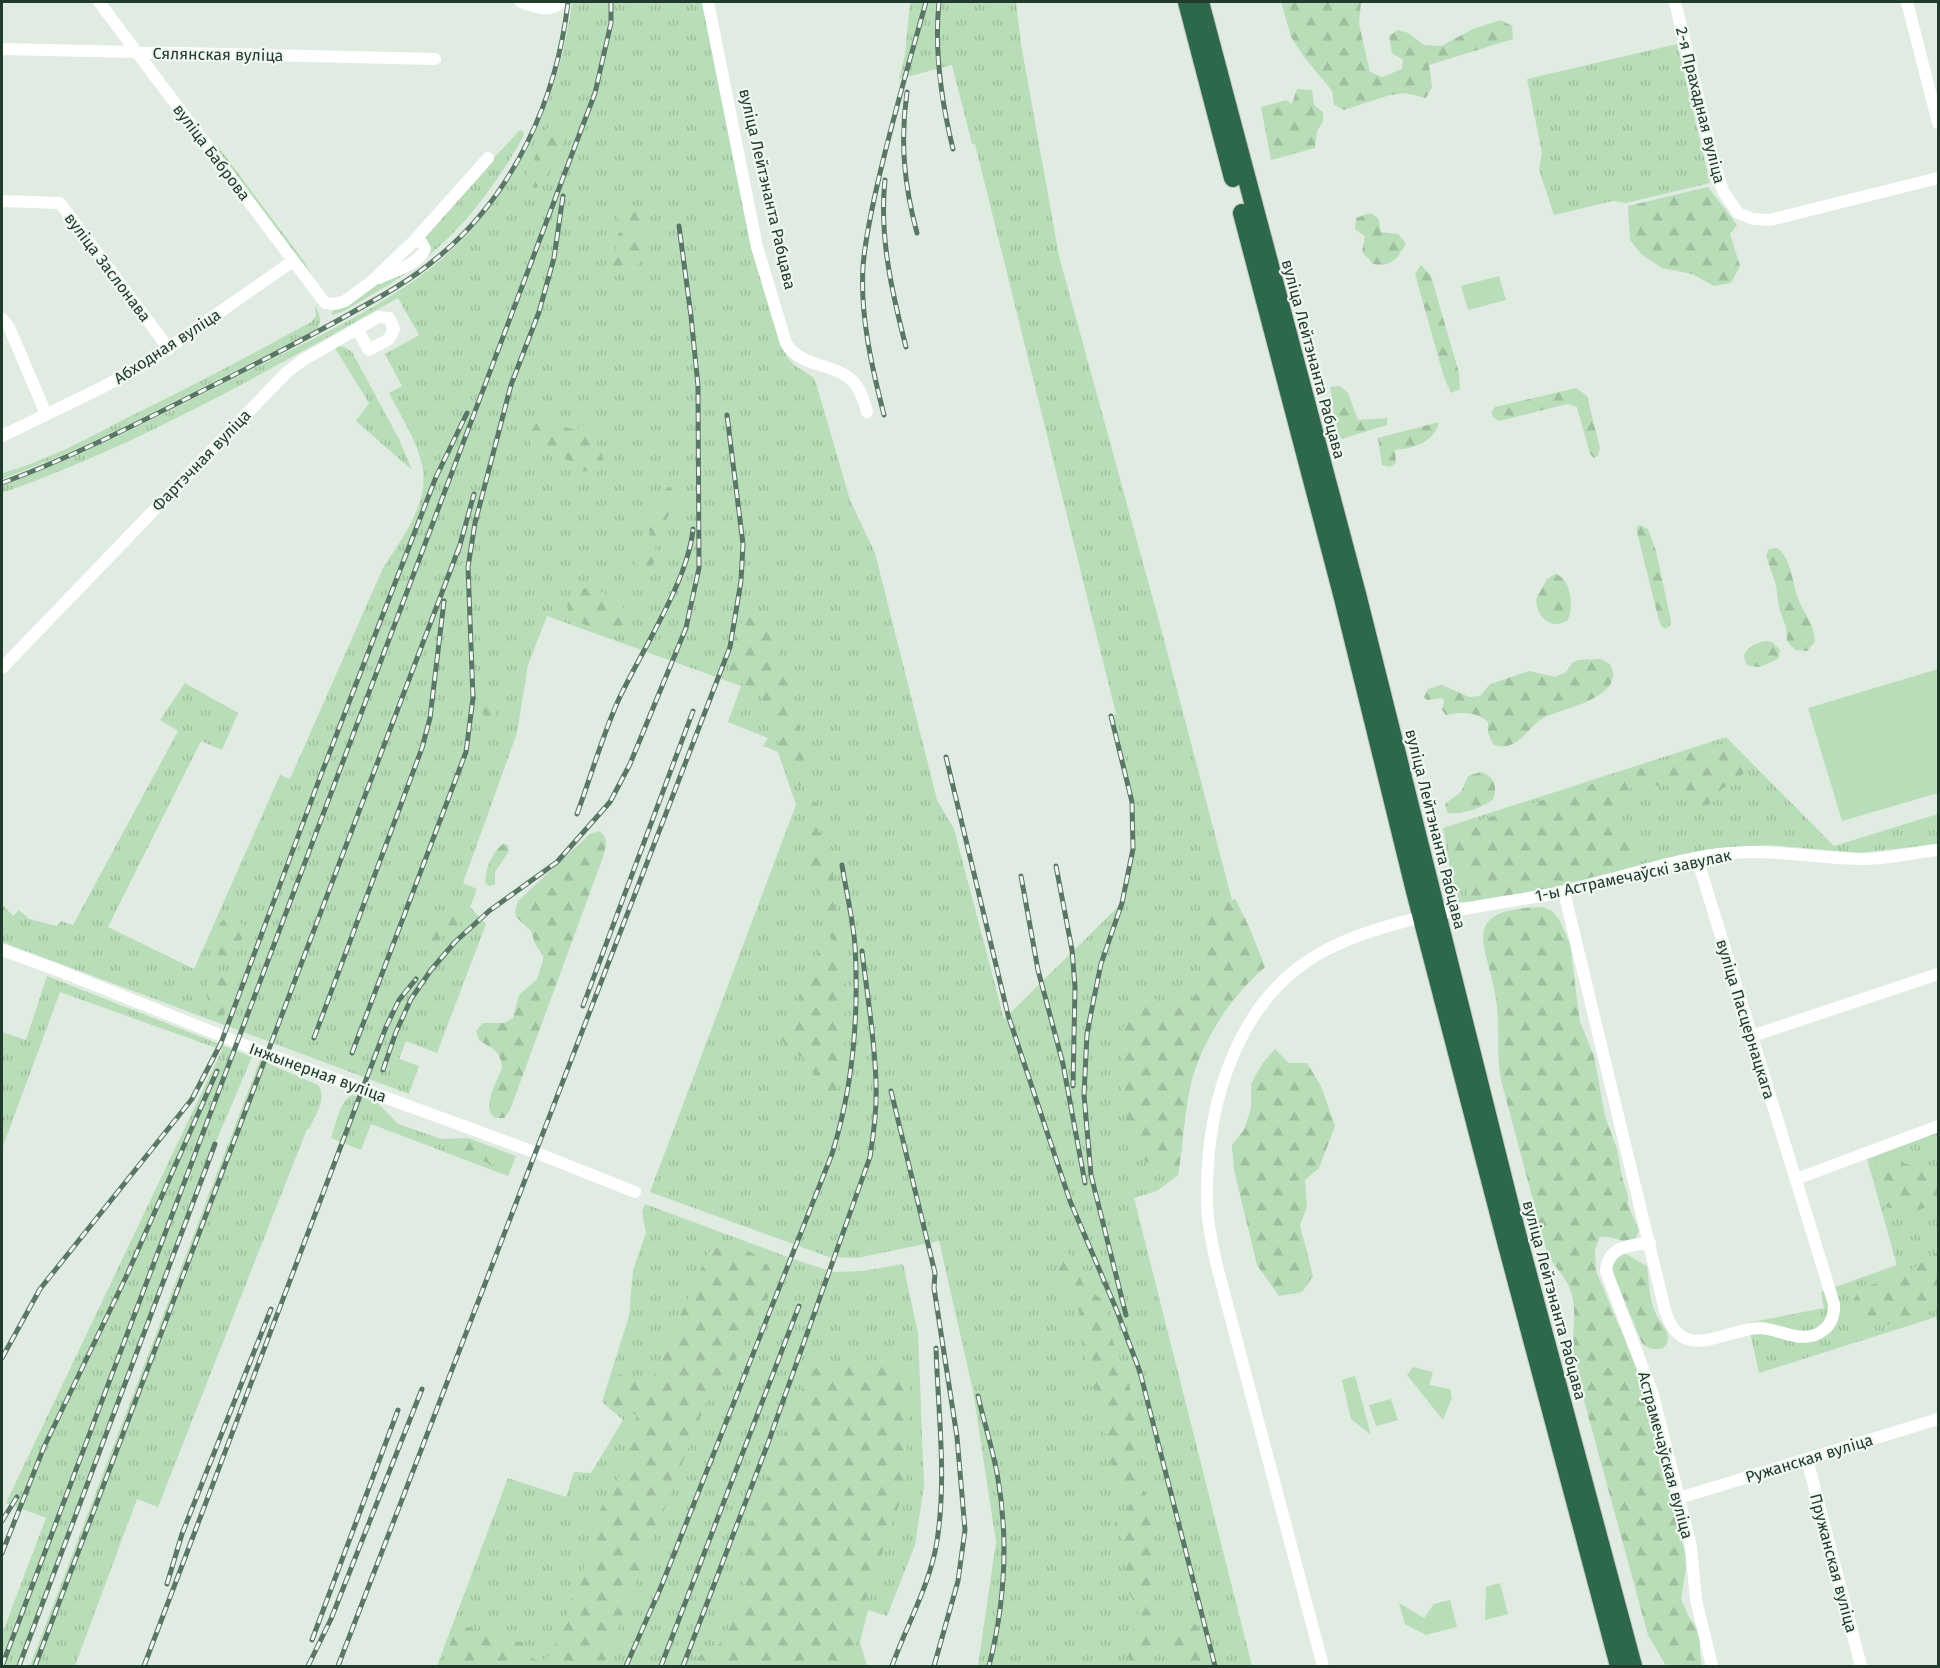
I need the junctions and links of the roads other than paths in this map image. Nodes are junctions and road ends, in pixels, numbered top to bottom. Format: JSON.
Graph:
{"nodes":[{"id":1,"x":99,"y":2,"type":"edge"},
{"id":2,"x":521,"y":2,"type":"edge"},
{"id":3,"x":561,"y":2,"type":"edge"},
{"id":4,"x":708,"y":2,"type":"edge"},
{"id":5,"x":1187,"y":2,"type":"edge"},
{"id":6,"x":1200,"y":2,"type":"edge"},
{"id":7,"x":1675,"y":2,"type":"edge"},
{"id":8,"x":1907,"y":2,"type":"edge"},
{"id":9,"x":2,"y":49,"type":"edge"},
{"id":10,"x":138,"y":52,"type":"junction"},
{"id":11,"x":435,"y":59,"type":"dead end"},
{"id":12,"x":1938,"y":123,"type":"edge"},
{"id":13,"x":488,"y":158,"type":"dead end"},
{"id":14,"x":1938,"y":178,"type":"edge"},
{"id":15,"x":2,"y":201,"type":"edge"},
{"id":16,"x":293,"y":261,"type":"junction"},
{"id":17,"x":2,"y":319,"type":"edge"},
{"id":18,"x":357,"y":329,"type":"junction"},
{"id":19,"x":169,"y":349,"type":"junction"},
{"id":20,"x":867,"y":412,"type":"dead end"},
{"id":21,"x":46,"y":414,"type":"junction"},
{"id":22,"x":2,"y":436,"type":"edge"},
{"id":23,"x":2,"y":668,"type":"edge"},
{"id":24,"x":1938,"y":850,"type":"edge"},
{"id":25,"x":1697,"y":858,"type":"junction"},
{"id":26,"x":1564,"y":892,"type":"junction"},
{"id":27,"x":1430,"y":916,"type":"junction"},
{"id":28,"x":2,"y":950,"type":"edge"},
{"id":29,"x":1938,"y":974,"type":"edge"},
{"id":30,"x":1752,"y":1036,"type":"junction"},
{"id":31,"x":1938,"y":1126,"type":"edge"},
{"id":32,"x":1796,"y":1179,"type":"junction"},
{"id":33,"x":635,"y":1192,"type":"dead end"},
{"id":34,"x":1650,"y":1243,"type":"junction"},
{"id":35,"x":1938,"y":1423,"type":"edge"},
{"id":36,"x":1807,"y":1459,"type":"junction"},
{"id":37,"x":1679,"y":1498,"type":"junction"},
{"id":38,"x":1323,"y":1666,"type":"edge"},
{"id":39,"x":1619,"y":1666,"type":"edge"},
{"id":40,"x":1634,"y":1666,"type":"edge"},
{"id":41,"x":1712,"y":1666,"type":"edge"},
{"id":42,"x":1861,"y":1666,"type":"edge"}],
"edges":[{"from":1,"to":10,"type":"street","name":"вуліца Баброва"},
{"from":2,"to":3,"type":"street"},
{"from":4,"to":20,"type":"street","name":"вуліца Лейтэнанта Рабцава"},
{"from":5,"to":27,"type":"highway","name":"вуліца Лейтэнанта Рабцава"},
{"from":6,"to":27,"type":"highway","name":"вуліца Лейтэнанта Рабцава"},
{"from":7,"to":14,"type":"street","name":"2-я Прахадная вуліца"},
{"from":8,"to":12,"type":"street"},
{"from":9,"to":10,"type":"street","name":"Сялянская вуліца"},
{"from":10,"to":11,"type":"street","name":"Сялянская вуліца"},
{"from":10,"to":16,"type":"street","name":"вуліца Баброва"},
{"from":13,"to":16,"type":"street","name":"вуліца Баброва"},
{"from":15,"to":19,"type":"street","name":"вуліца Заслонава"},
{"from":16,"to":19,"type":"street","name":"Абходная вуліца"},
{"from":17,"to":21,"type":"street"},
{"from":18,"to":18,"type":"street","name":"Фартэчная вуліца"},
{"from":18,"to":23,"type":"street","name":"Фартэчная вуліца"},
{"from":19,"to":21,"type":"street","name":"Абходная вуліца"},
{"from":21,"to":22,"type":"street","name":"Абходная вуліца"},
{"from":24,"to":25,"type":"street","name":"1-ы Астрамечаўскі завулак"},
{"from":25,"to":26,"type":"street","name":"1-ы Астрамечаўскі завулак"},
{"from":25,"to":30,"type":"street","name":"вуліца Пасцернацкага"},
{"from":26,"to":27,"type":"street","name":"1-ы Астрамечаўскі завулак"},
{"from":26,"to":34,"type":"street"},
{"from":27,"to":38,"type":"street","name":"1-ы Астрамечаўскі завулак"},
{"from":27,"to":39,"type":"highway","name":"вуліца Лейтэнанта Рабцава"},
{"from":27,"to":40,"type":"highway","name":"вуліца Лейтэнанта Рабцава"},
{"from":28,"to":33,"type":"street","name":"Інжынерная вуліца"},
{"from":29,"to":30,"type":"street"},
{"from":30,"to":32,"type":"street","name":"вуліца Пасцернацкага"},
{"from":31,"to":32,"type":"street"},
{"from":32,"to":34,"type":"street","name":"вуліца Пасцернацкага"},
{"from":34,"to":37,"type":"street","name":"Астрамечаўская вуліца"},
{"from":35,"to":36,"type":"street","name":"Ружанская вуліца"},
{"from":36,"to":37,"type":"street","name":"Ружанская вуліца"},
{"from":36,"to":42,"type":"street","name":"Пружанская вуліца"},
{"from":37,"to":41,"type":"street","name":"Астрамечаўская вуліца"}]}
